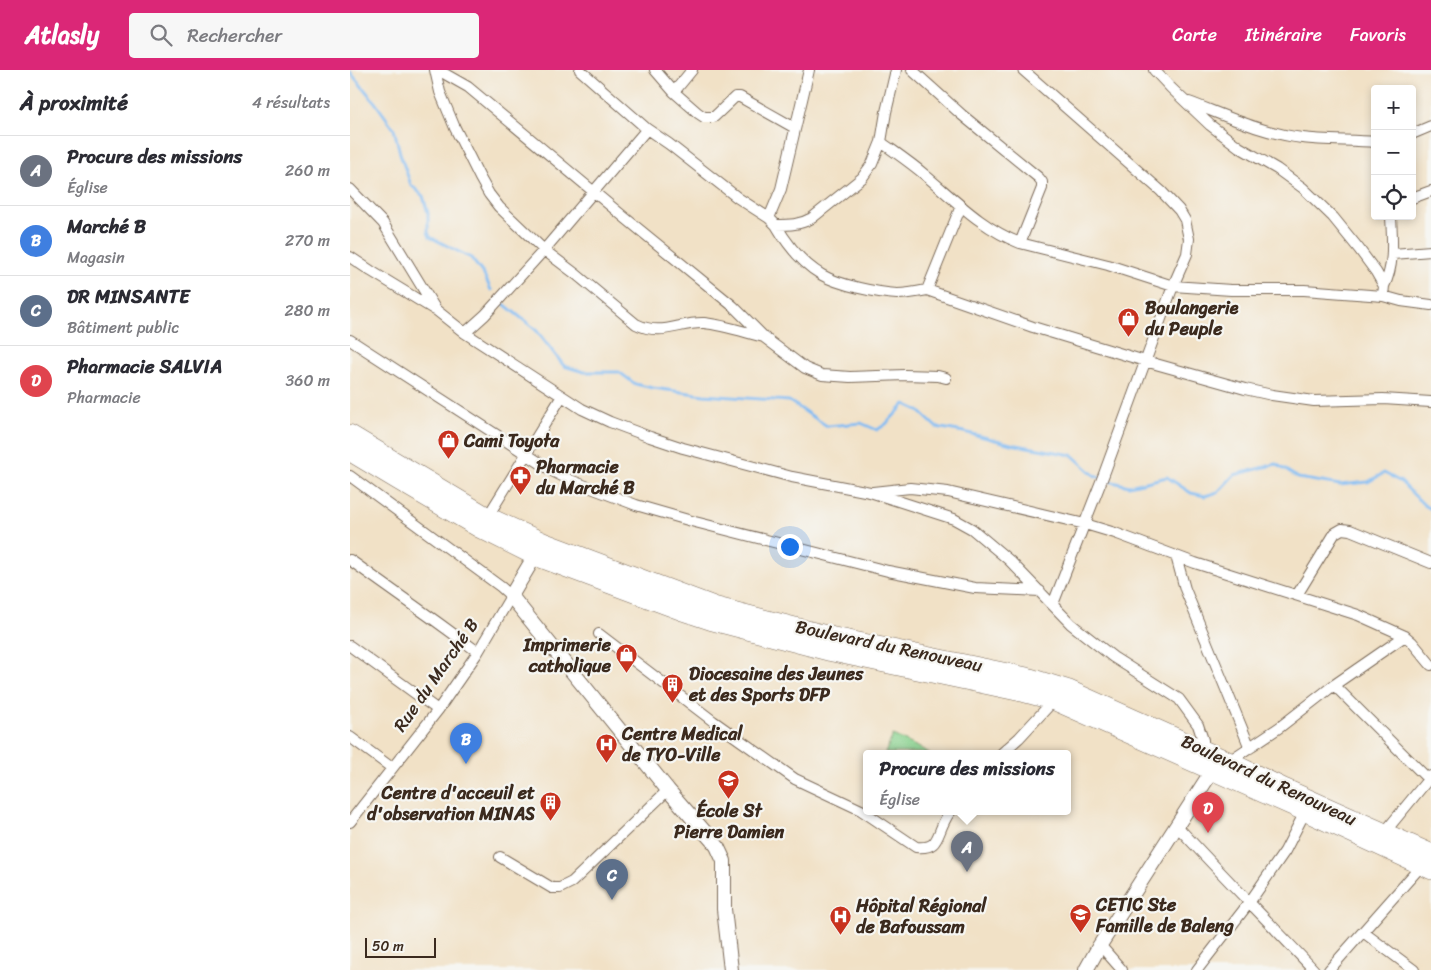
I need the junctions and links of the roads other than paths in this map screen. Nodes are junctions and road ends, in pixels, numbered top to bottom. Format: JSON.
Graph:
{"nodes":[{"id":1,"x":436,"y":70,"type":"edge"},
{"id":2,"x":580,"y":70,"type":"edge"},
{"id":3,"x":655,"y":70,"type":"edge"},
{"id":4,"x":692,"y":70,"type":"edge"},
{"id":5,"x":809,"y":70,"type":"edge"},
{"id":6,"x":896,"y":70,"type":"edge"},
{"id":7,"x":912,"y":70,"type":"edge"},
{"id":8,"x":1023,"y":70,"type":"edge"},
{"id":9,"x":1154,"y":70,"type":"edge"},
{"id":10,"x":674,"y":92,"type":"junction"},
{"id":11,"x":1183,"y":100,"type":"junction"},
{"id":12,"x":1431,"y":126,"type":"edge"},
{"id":13,"x":795,"y":128,"type":"junction"},
{"id":14,"x":647,"y":129,"type":"junction"},
{"id":15,"x":1416,"y":132,"type":"edge"},
{"id":16,"x":881,"y":142,"type":"junction"},
{"id":17,"x":1371,"y":142,"type":"edge"},
{"id":18,"x":350,"y":189,"type":"edge"},
{"id":19,"x":1431,"y":190,"type":"edge"},
{"id":20,"x":593,"y":192,"type":"junction"},
{"id":21,"x":1416,"y":196,"type":"edge"},
{"id":22,"x":961,"y":206,"type":"junction"},
{"id":23,"x":1391,"y":220,"type":"edge"},
{"id":24,"x":773,"y":222,"type":"junction"},
{"id":25,"x":1020,"y":243,"type":"junction"},
{"id":26,"x":544,"y":250,"type":"junction"},
{"id":27,"x":1431,"y":251,"type":"edge"},
{"id":28,"x":1393,"y":254,"type":"junction"},
{"id":29,"x":350,"y":257,"type":"edge"},
{"id":30,"x":1172,"y":286,"type":"junction"},
{"id":31,"x":927,"y":290,"type":"junction"},
{"id":32,"x":1384,"y":291,"type":"junction"},
{"id":33,"x":1431,"y":304,"type":"edge"},
{"id":34,"x":436,"y":310,"type":"junction"},
{"id":35,"x":466,"y":333,"type":"junction"},
{"id":36,"x":765,"y":338,"type":"junction"},
{"id":37,"x":350,"y":340,"type":"edge"},
{"id":38,"x":1146,"y":361,"type":"junction"},
{"id":39,"x":946,"y":378,"type":"dead end"},
{"id":40,"x":562,"y":396,"type":"junction"},
{"id":41,"x":1431,"y":402,"type":"edge"},
{"id":42,"x":350,"y":434,"type":"edge"},
{"id":43,"x":350,"y":452,"type":"edge"},
{"id":44,"x":527,"y":454,"type":"junction"},
{"id":45,"x":350,"y":476,"type":"edge"},
{"id":46,"x":870,"y":492,"type":"junction"},
{"id":47,"x":484,"y":522,"type":"junction"},
{"id":48,"x":1085,"y":524,"type":"junction"},
{"id":49,"x":539,"y":549,"type":"junction"},
{"id":50,"x":1176,"y":556,"type":"junction"},
{"id":51,"x":350,"y":560,"type":"edge"},
{"id":52,"x":1431,"y":563,"type":"edge"},
{"id":53,"x":1040,"y":591,"type":"junction"},
{"id":54,"x":1297,"y":595,"type":"junction"},
{"id":55,"x":511,"y":596,"type":"junction"},
{"id":56,"x":1054,"y":604,"type":"junction"},
{"id":57,"x":599,"y":634,"type":"dead end"},
{"id":58,"x":1404,"y":636,"type":"junction"},
{"id":59,"x":350,"y":646,"type":"edge"},
{"id":60,"x":478,"y":652,"type":"junction"},
{"id":61,"x":1431,"y":665,"type":"edge"},
{"id":62,"x":1334,"y":685,"type":"junction"},
{"id":63,"x":1058,"y":694,"type":"junction"},
{"id":64,"x":438,"y":710,"type":"junction"},
{"id":65,"x":350,"y":737,"type":"edge"},
{"id":66,"x":1250,"y":748,"type":"junction"},
{"id":67,"x":1005,"y":750,"type":"edge"},
{"id":68,"x":1204,"y":761,"type":"junction"},
{"id":69,"x":1229,"y":761,"type":"junction"},
{"id":70,"x":392,"y":768,"type":"junction"},
{"id":71,"x":1430,"y":777,"type":"edge"},
{"id":72,"x":668,"y":790,"type":"junction"},
{"id":73,"x":863,"y":811,"type":"edge"},
{"id":74,"x":1305,"y":812,"type":"junction"},
{"id":75,"x":868,"y":815,"type":"edge"},
{"id":76,"x":948,"y":815,"type":"edge"},
{"id":77,"x":350,"y":822,"type":"edge"},
{"id":78,"x":1177,"y":826,"type":"junction"},
{"id":79,"x":1384,"y":833,"type":"junction"},
{"id":80,"x":500,"y":857,"type":"dead end"},
{"id":81,"x":1428,"y":860,"type":"edge"},
{"id":82,"x":1249,"y":903,"type":"junction"},
{"id":83,"x":1363,"y":932,"type":"junction"},
{"id":84,"x":1100,"y":945,"type":"junction"},
{"id":85,"x":1200,"y":969,"type":"edge"},
{"id":86,"x":732,"y":970,"type":"edge"},
{"id":87,"x":1086,"y":970,"type":"edge"},
{"id":88,"x":1122,"y":970,"type":"edge"},
{"id":89,"x":1314,"y":970,"type":"edge"},
{"id":90,"x":1329,"y":970,"type":"edge"},
{"id":91,"x":1414,"y":970,"type":"edge"}],
"edges":[{"from":1,"to":20,"type":"street"},
{"from":1,"to":26,"type":"street"},
{"from":2,"to":14,"type":"street"},
{"from":3,"to":10,"type":"street"},
{"from":4,"to":10,"type":"street"},
{"from":5,"to":13,"type":"street"},
{"from":6,"to":16,"type":"street"},
{"from":7,"to":25,"type":"street"},
{"from":8,"to":30,"type":"street"},
{"from":9,"to":11,"type":"street"},
{"from":10,"to":13,"type":"street"},
{"from":11,"to":17,"type":"street"},
{"from":11,"to":32,"type":"street"},
{"from":12,"to":15,"type":"street"},
{"from":13,"to":24,"type":"street"},
{"from":14,"to":20,"type":"street"},
{"from":14,"to":24,"type":"street"},
{"from":16,"to":22,"type":"street"},
{"from":16,"to":24,"type":"street"},
{"from":18,"to":34,"type":"street"},
{"from":19,"to":21,"type":"street"},
{"from":20,"to":26,"type":"street"},
{"from":20,"to":36,"type":"street"},
{"from":22,"to":25,"type":"street"},
{"from":22,"to":31,"type":"street"},
{"from":23,"to":28,"type":"street"},
{"from":24,"to":31,"type":"street"},
{"from":25,"to":30,"type":"street"},
{"from":26,"to":35,"type":"street"},
{"from":26,"to":36,"type":"street"},
{"from":27,"to":28,"type":"street"},
{"from":28,"to":32,"type":"street"},
{"from":29,"to":34,"type":"street"},
{"from":30,"to":32,"type":"street"},
{"from":30,"to":38,"type":"street"},
{"from":31,"to":38,"type":"street"},
{"from":32,"to":33,"type":"street"},
{"from":34,"to":35,"type":"street"},
{"from":35,"to":40,"type":"street"},
{"from":36,"to":39,"type":"street"},
{"from":37,"to":44,"type":"street"},
{"from":38,"to":41,"type":"street"},
{"from":38,"to":48,"type":"street"},
{"from":40,"to":44,"type":"street"},
{"from":40,"to":46,"type":"street"},
{"from":42,"to":47,"type":"highway"},
{"from":43,"to":47,"type":"highway"},
{"from":44,"to":47,"type":"street"},
{"from":44,"to":53,"type":"street"},
{"from":45,"to":55,"type":"street"},
{"from":46,"to":48,"type":"street"},
{"from":46,"to":53,"type":"street"},
{"from":47,"to":49,"type":"highway"},
{"from":48,"to":50,"type":"street"},
{"from":48,"to":56,"type":"street"},
{"from":49,"to":55,"type":"street","name":"Rue du Marché B"},
{"from":49,"to":63,"type":"highway","name":"Boulevard du Renouveau"},
{"from":50,"to":54,"type":"street"},
{"from":50,"to":66,"type":"street"},
{"from":51,"to":60,"type":"street"},
{"from":52,"to":54,"type":"street"},
{"from":53,"to":56,"type":"street"},
{"from":54,"to":58,"type":"street"},
{"from":55,"to":60,"type":"street","name":"Rue du Marché B"},
{"from":55,"to":72,"type":"street"},
{"from":56,"to":68,"type":"street"},
{"from":57,"to":73,"type":"street"},
{"from":58,"to":61,"type":"street"},
{"from":58,"to":62,"type":"street"},
{"from":59,"to":64,"type":"street"},
{"from":60,"to":64,"type":"street","name":"Rue du Marché B"},
{"from":62,"to":66,"type":"street"},
{"from":62,"to":71,"type":"street"},
{"from":63,"to":67,"type":"street"},
{"from":63,"to":68,"type":"highway","name":"Boulevard du Renouveau"},
{"from":64,"to":70,"type":"street","name":"Rue du Marché B"},
{"from":65,"to":70,"type":"street"},
{"from":66,"to":69,"type":"street"},
{"from":68,"to":69,"type":"highway","name":"Boulevard du Renouveau"},
{"from":68,"to":74,"type":"highway","name":"Boulevard du Renouveau"},
{"from":68,"to":78,"type":"street"},
{"from":69,"to":79,"type":"highway","name":"Boulevard du Renouveau"},
{"from":70,"to":77,"type":"street","name":"Rue du Marché B"},
{"from":71,"to":79,"type":"street"},
{"from":72,"to":80,"type":"street"},
{"from":72,"to":86,"type":"street"},
{"from":74,"to":81,"type":"highway","name":"Boulevard du Renouveau"},
{"from":74,"to":82,"type":"street"},
{"from":75,"to":76,"type":"street"},
{"from":78,"to":82,"type":"street"},
{"from":78,"to":84,"type":"street"},
{"from":79,"to":81,"type":"highway","name":"Boulevard du Renouveau"},
{"from":81,"to":83,"type":"street"},
{"from":82,"to":85,"type":"street"},
{"from":82,"to":89,"type":"street"},
{"from":83,"to":90,"type":"street"},
{"from":83,"to":91,"type":"street"},
{"from":84,"to":87,"type":"street"},
{"from":84,"to":88,"type":"street"}]}
